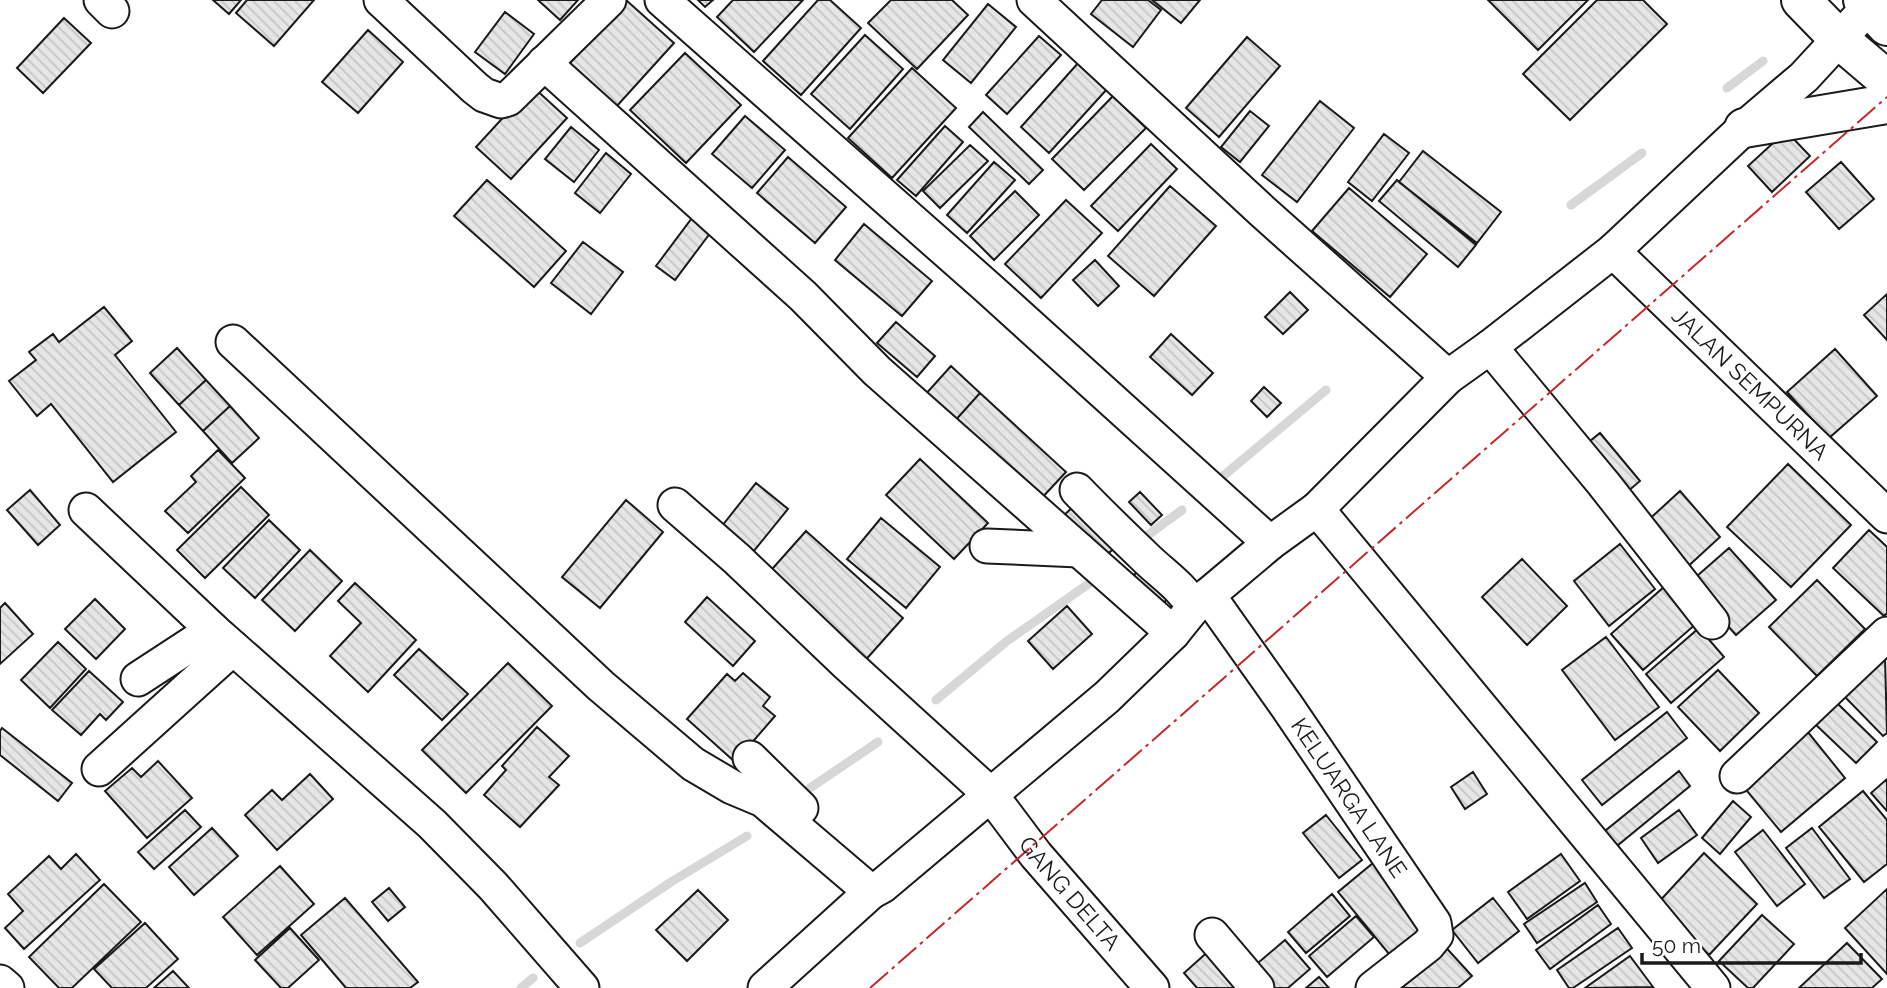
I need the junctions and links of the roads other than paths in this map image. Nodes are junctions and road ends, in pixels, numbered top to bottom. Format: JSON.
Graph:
{"nodes":[{"id":1,"x":381,"y":0,"type":"edge"},
{"id":2,"x":609,"y":0,"type":"edge"},
{"id":3,"x":662,"y":0,"type":"edge"},
{"id":4,"x":1034,"y":0,"type":"edge"},
{"id":5,"x":1801,"y":0,"type":"edge"},
{"id":6,"x":1874,"y":8,"type":"edge"},
{"id":7,"x":1840,"y":40,"type":"junction"},
{"id":8,"x":544,"y":62,"type":"junction"},
{"id":9,"x":1887,"y":80,"type":"edge"},
{"id":10,"x":1887,"y":104,"type":"edge"},
{"id":11,"x":1744,"y":128,"type":"junction"},
{"id":12,"x":1613,"y":251,"type":"junction"},
{"id":13,"x":233,"y":342,"type":"dead end"},
{"id":14,"x":1490,"y":347,"type":"junction"},
{"id":15,"x":1448,"y":377,"type":"junction"},
{"id":16,"x":1077,"y":490,"type":"dead end"},
{"id":17,"x":675,"y":505,"type":"dead end"},
{"id":18,"x":1317,"y":509,"type":"junction"},
{"id":19,"x":86,"y":510,"type":"dead end"},
{"id":20,"x":1887,"y":516,"type":"edge"},
{"id":21,"x":1270,"y":543,"type":"junction"},
{"id":22,"x":987,"y":546,"type":"dead end"},
{"id":23,"x":1079,"y":550,"type":"junction"},
{"id":24,"x":1201,"y":601,"type":"junction"},
{"id":25,"x":1712,"y":622,"type":"dead end"},
{"id":26,"x":1173,"y":633,"type":"junction"},
{"id":27,"x":1887,"y":634,"type":"edge"},
{"id":28,"x":223,"y":639,"type":"junction"},
{"id":29,"x":138,"y":679,"type":"dead end"},
{"id":30,"x":750,"y":758,"type":"dead end"},
{"id":31,"x":99,"y":769,"type":"dead end"},
{"id":32,"x":1737,"y":776,"type":"dead end"},
{"id":33,"x":991,"y":795,"type":"junction"},
{"id":34,"x":876,"y":889,"type":"junction"},
{"id":35,"x":1212,"y":935,"type":"dead end"},
{"id":36,"x":0,"y":982,"type":"edge"},
{"id":37,"x":7,"y":988,"type":"edge"},
{"id":38,"x":582,"y":988,"type":"edge"},
{"id":39,"x":765,"y":988,"type":"edge"},
{"id":40,"x":1152,"y":988,"type":"edge"},
{"id":41,"x":1257,"y":988,"type":"edge"},
{"id":42,"x":1373,"y":988,"type":"edge"},
{"id":43,"x":1713,"y":988,"type":"edge"}],
"edges":[{"from":1,"to":8,"type":"street"},
{"from":2,"to":8,"type":"street"},
{"from":3,"to":21,"type":"street"},
{"from":4,"to":15,"type":"street"},
{"from":5,"to":7,"type":"main road"},
{"from":6,"to":7,"type":"street"},
{"from":7,"to":9,"type":"main road"},
{"from":7,"to":11,"type":"street"},
{"from":8,"to":23,"type":"street"},
{"from":10,"to":11,"type":"main road"},
{"from":11,"to":12,"type":"street"},
{"from":12,"to":14,"type":"street"},
{"from":12,"to":20,"type":"street","name":"JALAN SEMPURNA"},
{"from":13,"to":34,"type":"street"},
{"from":14,"to":15,"type":"street"},
{"from":14,"to":25,"type":"street"},
{"from":15,"to":18,"type":"street"},
{"from":16,"to":24,"type":"street","name":"KELUARGA LANE"},
{"from":17,"to":33,"type":"street","name":"GANG DELTA"},
{"from":18,"to":21,"type":"street"},
{"from":18,"to":43,"type":"street"},
{"from":19,"to":28,"type":"street"},
{"from":21,"to":24,"type":"street"},
{"from":22,"to":23,"type":"street"},
{"from":23,"to":26,"type":"street"},
{"from":24,"to":26,"type":"street"},
{"from":24,"to":42,"type":"street","name":"KELUARGA LANE"},
{"from":26,"to":33,"type":"street"},
{"from":27,"to":32,"type":"street"},
{"from":28,"to":29,"type":"street"},
{"from":28,"to":31,"type":"street"},
{"from":28,"to":38,"type":"street"},
{"from":30,"to":34,"type":"street"},
{"from":33,"to":34,"type":"street"},
{"from":33,"to":40,"type":"street","name":"GANG DELTA"},
{"from":34,"to":39,"type":"street"},
{"from":35,"to":41,"type":"street"},
{"from":36,"to":37,"type":"street"}]}
